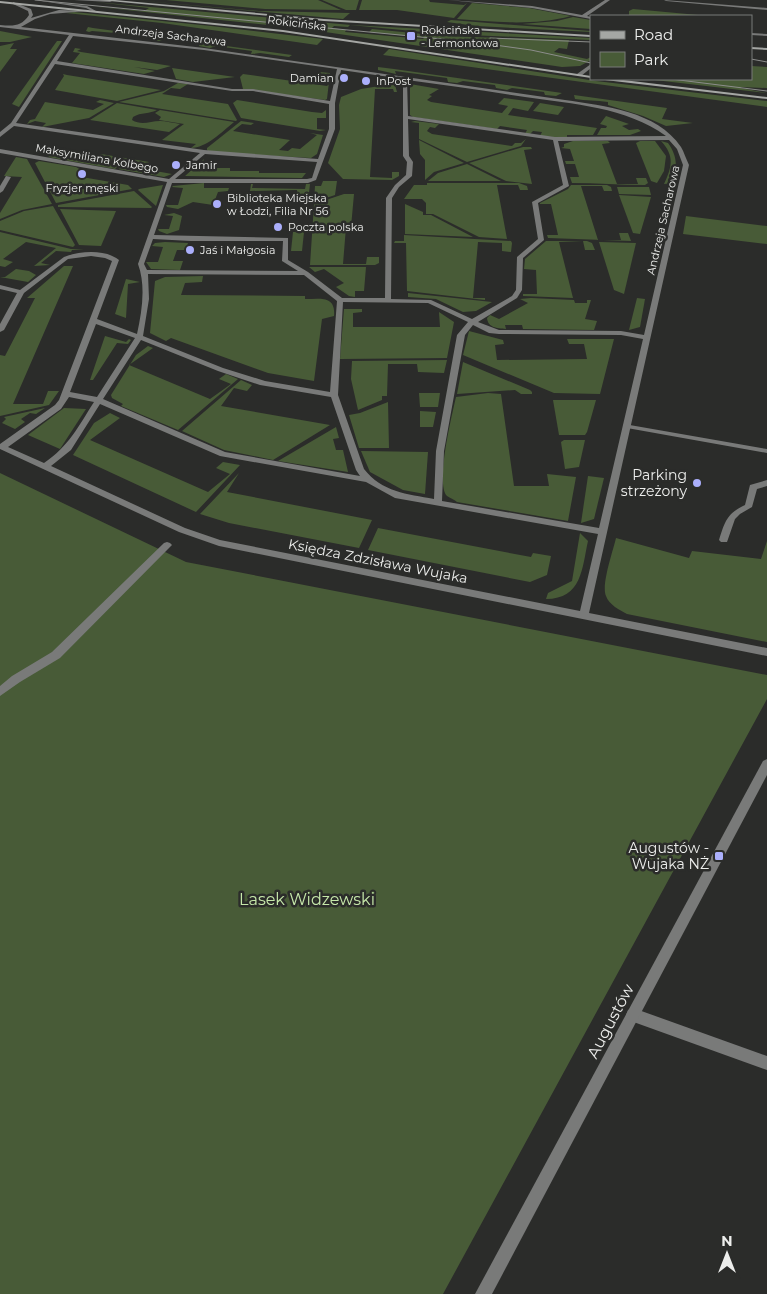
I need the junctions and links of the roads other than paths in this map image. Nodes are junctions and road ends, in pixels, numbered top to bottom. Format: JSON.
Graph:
{"nodes":[{"id":1,"x":37,"y":0,"type":"edge"},
{"id":2,"x":70,"y":0,"type":"edge"},
{"id":3,"x":101,"y":0,"type":"edge"},
{"id":4,"x":450,"y":0,"type":"edge"},
{"id":5,"x":608,"y":0,"type":"edge"},
{"id":6,"x":666,"y":0,"type":"edge"},
{"id":7,"x":110,"y":1,"type":"edge"},
{"id":8,"x":472,"y":1,"type":"edge"},
{"id":9,"x":0,"y":2,"type":"edge"},
{"id":10,"x":723,"y":2,"type":"edge"},
{"id":11,"x":14,"y":3,"type":"junction"},
{"id":12,"x":767,"y":9,"type":"edge"},
{"id":13,"x":94,"y":11,"type":"junction"},
{"id":14,"x":582,"y":16,"type":"junction"},
{"id":15,"x":590,"y":18,"type":"edge"},
{"id":16,"x":27,"y":21,"type":"junction"},
{"id":17,"x":0,"y":26,"type":"edge"},
{"id":18,"x":18,"y":27,"type":"junction"},
{"id":19,"x":72,"y":33,"type":"junction"},
{"id":20,"x":752,"y":34,"type":"edge"},
{"id":21,"x":767,"y":35,"type":"edge"},
{"id":22,"x":590,"y":36,"type":"edge"},
{"id":23,"x":752,"y":48,"type":"edge"},
{"id":24,"x":767,"y":49,"type":"edge"},
{"id":25,"x":54,"y":62,"type":"junction"},
{"id":26,"x":590,"y":66,"type":"edge"},
{"id":27,"x":339,"y":69,"type":"junction"},
{"id":28,"x":578,"y":75,"type":"junction"},
{"id":29,"x":590,"y":77,"type":"edge"},
{"id":30,"x":405,"y":78,"type":"junction"},
{"id":31,"x":614,"y":80,"type":"edge"},
{"id":32,"x":767,"y":98,"type":"edge"},
{"id":33,"x":332,"y":103,"type":"junction"},
{"id":34,"x":405,"y":117,"type":"junction"},
{"id":35,"x":13,"y":124,"type":"junction"},
{"id":36,"x":0,"y":135,"type":"edge"},
{"id":37,"x":671,"y":138,"type":"junction"},
{"id":38,"x":555,"y":139,"type":"junction"},
{"id":39,"x":0,"y":151,"type":"edge"},
{"id":40,"x":204,"y":152,"type":"junction"},
{"id":41,"x":321,"y":161,"type":"junction"},
{"id":42,"x":8,"y":177,"type":"dead end"},
{"id":43,"x":170,"y":181,"type":"junction"},
{"id":44,"x":0,"y":190,"type":"edge"},
{"id":45,"x":151,"y":237,"type":"junction"},
{"id":46,"x":146,"y":272,"type":"junction"},
{"id":47,"x":306,"y":273,"type":"junction"},
{"id":48,"x":0,"y":287,"type":"edge"},
{"id":49,"x":21,"y":292,"type":"junction"},
{"id":50,"x":340,"y":300,"type":"junction"},
{"id":51,"x":388,"y":300,"type":"junction"},
{"id":52,"x":95,"y":321,"type":"junction"},
{"id":53,"x":472,"y":322,"type":"junction"},
{"id":54,"x":0,"y":330,"type":"edge"},
{"id":55,"x":140,"y":336,"type":"junction"},
{"id":56,"x":646,"y":337,"type":"junction"},
{"id":57,"x":67,"y":394,"type":"junction"},
{"id":58,"x":334,"y":395,"type":"junction"},
{"id":59,"x":98,"y":400,"type":"junction"},
{"id":60,"x":627,"y":426,"type":"junction"},
{"id":61,"x":1,"y":446,"type":"edge"},
{"id":62,"x":767,"y":451,"type":"edge"},
{"id":63,"x":44,"y":467,"type":"junction"},
{"id":64,"x":368,"y":480,"type":"junction"},
{"id":65,"x":767,"y":483,"type":"edge"},
{"id":66,"x":438,"y":502,"type":"junction"},
{"id":67,"x":603,"y":532,"type":"junction"},
{"id":68,"x":724,"y":540,"type":"dead end"},
{"id":69,"x":167,"y":545,"type":"dead end"},
{"id":70,"x":584,"y":615,"type":"junction"},
{"id":71,"x":767,"y":652,"type":"edge"},
{"id":72,"x":0,"y":692,"type":"edge"},
{"id":73,"x":767,"y":764,"type":"edge"},
{"id":74,"x":633,"y":1015,"type":"junction"},
{"id":75,"x":767,"y":1064,"type":"edge"},
{"id":76,"x":483,"y":1294,"type":"edge"}],
"edges":[{"from":1,"to":13,"type":"street"},
{"from":2,"to":7,"type":"street"},
{"from":3,"to":7,"type":"main road","name":"Rokicińska"},
{"from":4,"to":8,"type":"street"},
{"from":5,"to":14,"type":"street"},
{"from":6,"to":10,"type":"street"},
{"from":7,"to":22,"type":"main road","name":"Rokicińska"},
{"from":8,"to":14,"type":"street"},
{"from":9,"to":11,"type":"main road","name":"Rokicińska"},
{"from":10,"to":12,"type":"street"},
{"from":11,"to":13,"type":"main road","name":"Rokicińska"},
{"from":11,"to":16,"type":"street"},
{"from":13,"to":16,"type":"street"},
{"from":13,"to":28,"type":"main road","name":"Rokicińska"},
{"from":14,"to":15,"type":"street"},
{"from":16,"to":18,"type":"street"},
{"from":17,"to":18,"type":"street","name":"Andrzeja Sacharowa"},
{"from":18,"to":19,"type":"street","name":"Andrzeja Sacharowa"},
{"from":19,"to":25,"type":"street"},
{"from":19,"to":27,"type":"street","name":"Andrzeja Sacharowa"},
{"from":20,"to":21,"type":"street"},
{"from":23,"to":24,"type":"main road"},
{"from":25,"to":33,"type":"street"},
{"from":25,"to":35,"type":"street"},
{"from":26,"to":28,"type":"street"},
{"from":27,"to":30,"type":"street","name":"Andrzeja Sacharowa"},
{"from":27,"to":33,"type":"street"},
{"from":28,"to":29,"type":"main road","name":"Rokicińska"},
{"from":30,"to":34,"type":"street"},
{"from":30,"to":37,"type":"street","name":"Andrzeja Sacharowa"},
{"from":31,"to":32,"type":"main road"},
{"from":33,"to":41,"type":"street"},
{"from":34,"to":38,"type":"street"},
{"from":34,"to":51,"type":"street"},
{"from":35,"to":36,"type":"street"},
{"from":35,"to":40,"type":"street"},
{"from":37,"to":38,"type":"street"},
{"from":37,"to":56,"type":"street","name":"Andrzeja Sacharowa"},
{"from":38,"to":53,"type":"street"},
{"from":39,"to":43,"type":"street","name":"Maksymiliana Kolbego"},
{"from":40,"to":41,"type":"street"},
{"from":40,"to":43,"type":"street"},
{"from":41,"to":43,"type":"street","name":"Maksymiliana Kolbego"},
{"from":42,"to":44,"type":"street"},
{"from":43,"to":45,"type":"street"},
{"from":45,"to":46,"type":"street"},
{"from":45,"to":47,"type":"street"},
{"from":46,"to":47,"type":"street"},
{"from":46,"to":55,"type":"street"},
{"from":47,"to":50,"type":"street"},
{"from":48,"to":49,"type":"street"},
{"from":49,"to":52,"type":"street"},
{"from":49,"to":54,"type":"street"},
{"from":50,"to":51,"type":"street"},
{"from":50,"to":58,"type":"street"},
{"from":51,"to":53,"type":"street"},
{"from":52,"to":55,"type":"street"},
{"from":52,"to":57,"type":"street"},
{"from":53,"to":56,"type":"street"},
{"from":53,"to":66,"type":"street"},
{"from":55,"to":58,"type":"street"},
{"from":55,"to":59,"type":"street"},
{"from":56,"to":60,"type":"street","name":"Andrzeja Sacharowa"},
{"from":57,"to":59,"type":"street"},
{"from":57,"to":61,"type":"street"},
{"from":58,"to":64,"type":"street"},
{"from":59,"to":63,"type":"street"},
{"from":59,"to":64,"type":"street"},
{"from":60,"to":62,"type":"street"},
{"from":60,"to":67,"type":"street","name":"Andrzeja Sacharowa"},
{"from":61,"to":63,"type":"street","name":"Księdza Zdzisława Wujaka"},
{"from":63,"to":70,"type":"street","name":"Księdza Zdzisława Wujaka"},
{"from":64,"to":66,"type":"street"},
{"from":65,"to":68,"type":"street"},
{"from":66,"to":67,"type":"street"},
{"from":67,"to":70,"type":"street","name":"Andrzeja Sacharowa"},
{"from":69,"to":72,"type":"street"},
{"from":70,"to":71,"type":"street","name":"Księdza Zdzisława Wujaka"},
{"from":73,"to":74,"type":"street","name":"Augustów"},
{"from":74,"to":75,"type":"street"},
{"from":74,"to":76,"type":"street","name":"Augustów"}]}
